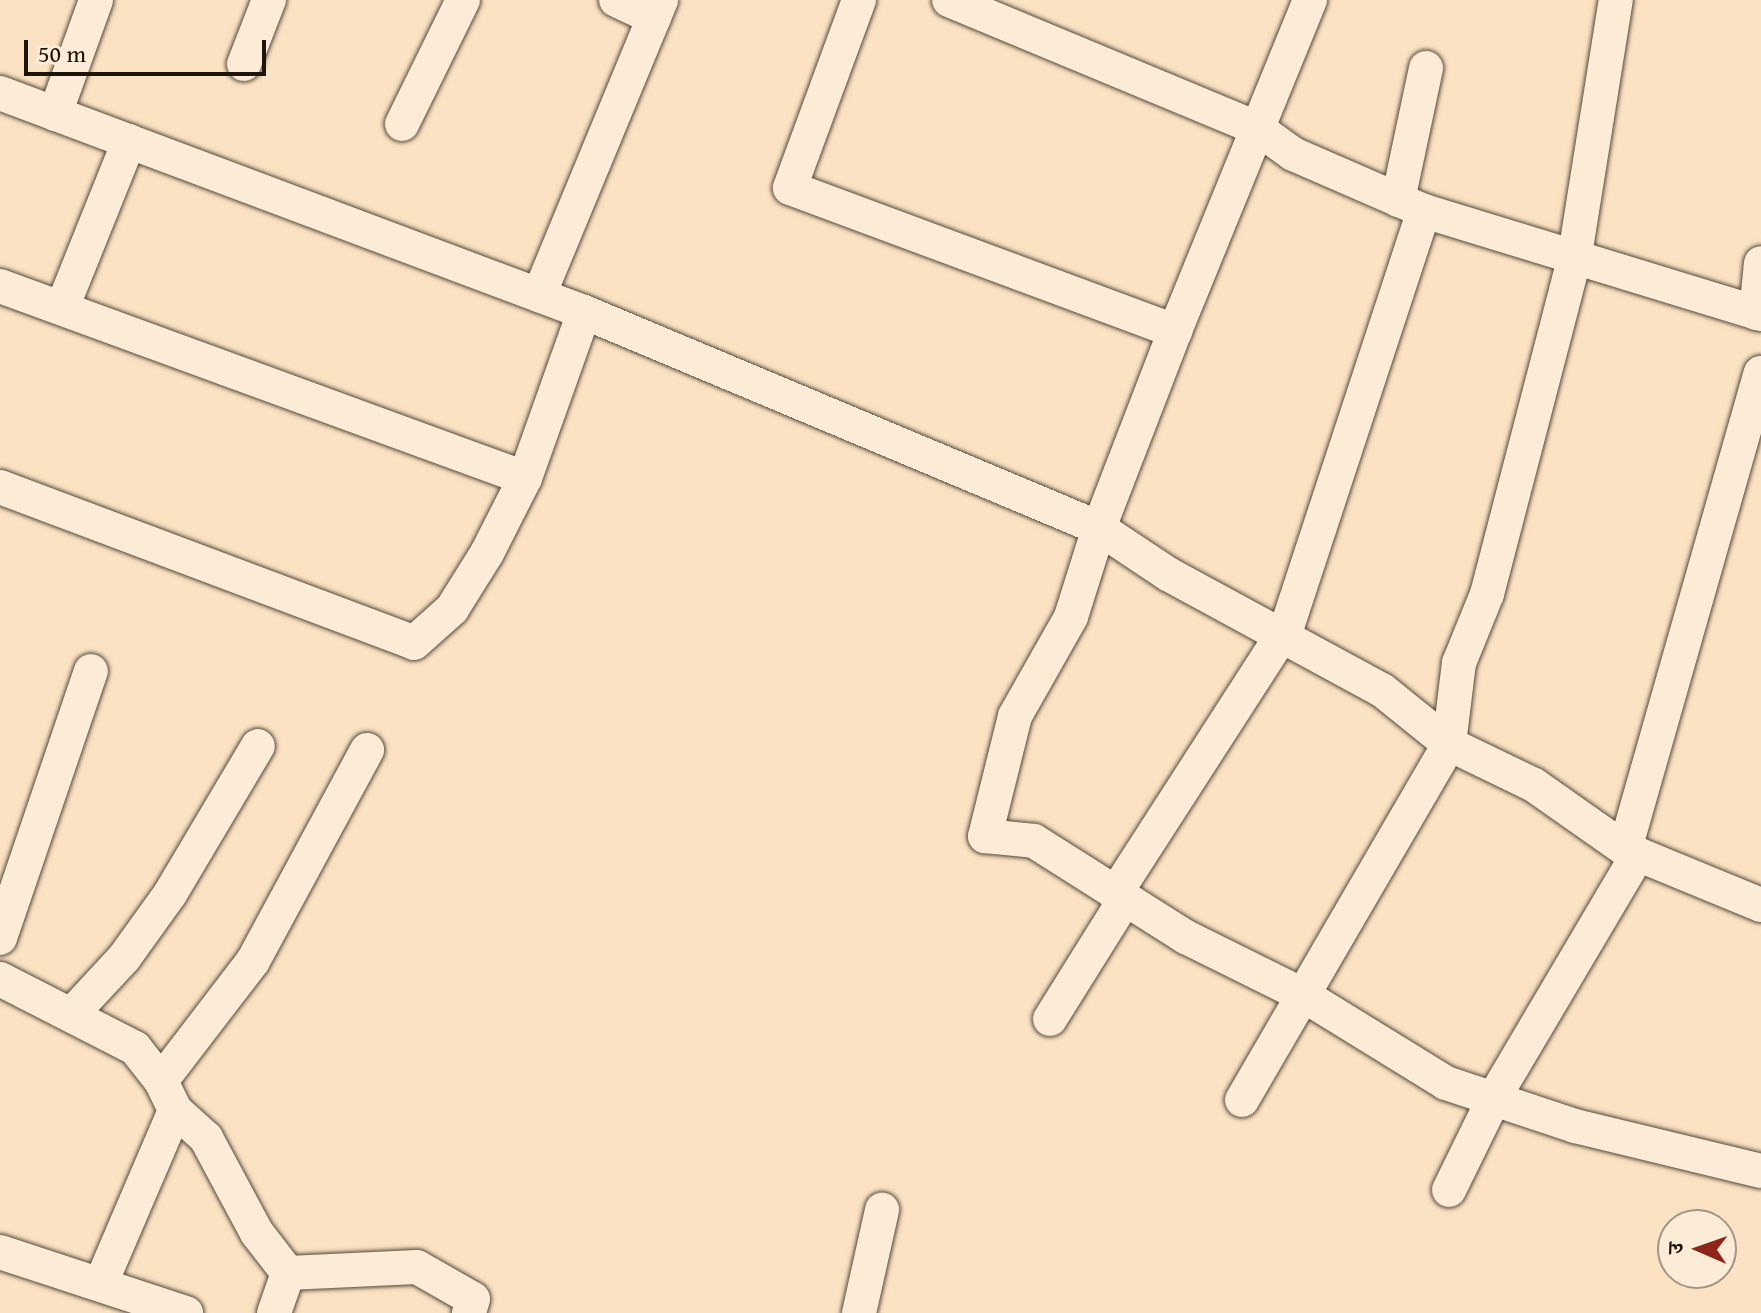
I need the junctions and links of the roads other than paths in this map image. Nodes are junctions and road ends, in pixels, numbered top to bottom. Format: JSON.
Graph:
{"nodes":[{"id":1,"x":96,"y":0,"type":"edge"},
{"id":2,"x":269,"y":0,"type":"edge"},
{"id":3,"x":463,"y":0,"type":"edge"},
{"id":4,"x":616,"y":0,"type":"edge"},
{"id":5,"x":859,"y":0,"type":"edge"},
{"id":6,"x":949,"y":0,"type":"edge"},
{"id":7,"x":1310,"y":0,"type":"edge"},
{"id":8,"x":1616,"y":0,"type":"edge"},
{"id":9,"x":657,"y":9,"type":"edge"},
{"id":10,"x":244,"y":64,"type":"dead end"},
{"id":11,"x":1426,"y":68,"type":"dead end"},
{"id":12,"x":0,"y":93,"type":"edge"},
{"id":13,"x":55,"y":114,"type":"junction"},
{"id":14,"x":402,"y":124,"type":"dead end"},
{"id":15,"x":1257,"y":128,"type":"junction"},
{"id":16,"x":129,"y":141,"type":"junction"},
{"id":17,"x":1411,"y":206,"type":"junction"},
{"id":18,"x":1574,"y":261,"type":"junction"},
{"id":19,"x":1761,"y":263,"type":"edge"},
{"id":20,"x":0,"y":286,"type":"edge"},
{"id":21,"x":539,"y":295,"type":"junction"},
{"id":22,"x":62,"y":308,"type":"junction"},
{"id":23,"x":584,"y":312,"type":"junction"},
{"id":24,"x":1759,"y":314,"type":"edge"},
{"id":25,"x":1175,"y":331,"type":"junction"},
{"id":26,"x":1761,"y":373,"type":"edge"},
{"id":27,"x":525,"y":478,"type":"junction"},
{"id":28,"x":0,"y":487,"type":"edge"},
{"id":29,"x":1099,"y":528,"type":"junction"},
{"id":30,"x":1281,"y":636,"type":"junction"},
{"id":31,"x":91,"y":671,"type":"dead end"},
{"id":32,"x":1449,"y":744,"type":"junction"},
{"id":33,"x":258,"y":746,"type":"dead end"},
{"id":34,"x":367,"y":750,"type":"dead end"},
{"id":35,"x":1631,"y":852,"type":"junction"},
{"id":36,"x":1120,"y":896,"type":"junction"},
{"id":37,"x":1761,"y":905,"type":"edge"},
{"id":38,"x":0,"y":938,"type":"edge"},
{"id":39,"x":0,"y":979,"type":"edge"},
{"id":40,"x":1303,"y":995,"type":"junction"},
{"id":41,"x":71,"y":1015,"type":"junction"},
{"id":42,"x":1050,"y":1019,"type":"dead end"},
{"id":43,"x":168,"y":1096,"type":"junction"},
{"id":44,"x":1495,"y":1096,"type":"junction"},
{"id":45,"x":1242,"y":1100,"type":"dead end"},
{"id":46,"x":1761,"y":1171,"type":"edge"},
{"id":47,"x":1449,"y":1190,"type":"dead end"},
{"id":48,"x":882,"y":1210,"type":"dead end"},
{"id":49,"x":0,"y":1252,"type":"edge"},
{"id":50,"x":288,"y":1273,"type":"junction"},
{"id":51,"x":101,"y":1283,"type":"junction"},
{"id":52,"x":186,"y":1313,"type":"edge"},
{"id":53,"x":274,"y":1313,"type":"edge"},
{"id":54,"x":469,"y":1313,"type":"edge"},
{"id":55,"x":859,"y":1313,"type":"edge"}],
"edges":[{"from":1,"to":13,"type":"street"},
{"from":2,"to":10,"type":"street"},
{"from":3,"to":14,"type":"street"},
{"from":4,"to":9,"type":"street"},
{"from":5,"to":25,"type":"street"},
{"from":6,"to":15,"type":"street"},
{"from":7,"to":15,"type":"street"},
{"from":8,"to":18,"type":"street"},
{"from":9,"to":21,"type":"street"},
{"from":11,"to":17,"type":"street"},
{"from":12,"to":13,"type":"street"},
{"from":13,"to":16,"type":"street"},
{"from":15,"to":17,"type":"street"},
{"from":15,"to":25,"type":"street"},
{"from":16,"to":21,"type":"street"},
{"from":16,"to":22,"type":"street"},
{"from":17,"to":18,"type":"street"},
{"from":17,"to":30,"type":"street"},
{"from":18,"to":24,"type":"street"},
{"from":18,"to":32,"type":"street"},
{"from":19,"to":24,"type":"street"},
{"from":20,"to":22,"type":"street"},
{"from":21,"to":23,"type":"street"},
{"from":22,"to":27,"type":"street"},
{"from":23,"to":27,"type":"street"},
{"from":23,"to":29,"type":"street"},
{"from":25,"to":29,"type":"street"},
{"from":26,"to":35,"type":"street"},
{"from":27,"to":28,"type":"street"},
{"from":29,"to":30,"type":"street"},
{"from":29,"to":36,"type":"street"},
{"from":30,"to":32,"type":"street"},
{"from":30,"to":36,"type":"street"},
{"from":31,"to":38,"type":"street"},
{"from":32,"to":35,"type":"street"},
{"from":32,"to":40,"type":"street"},
{"from":33,"to":41,"type":"street"},
{"from":34,"to":43,"type":"street"},
{"from":35,"to":37,"type":"street"},
{"from":35,"to":44,"type":"street"},
{"from":36,"to":40,"type":"street"},
{"from":36,"to":42,"type":"street"},
{"from":39,"to":41,"type":"street"},
{"from":40,"to":44,"type":"street"},
{"from":40,"to":45,"type":"street"},
{"from":41,"to":43,"type":"street"},
{"from":43,"to":50,"type":"street"},
{"from":43,"to":51,"type":"street"},
{"from":44,"to":46,"type":"street"},
{"from":44,"to":47,"type":"street"},
{"from":48,"to":55,"type":"street"},
{"from":49,"to":51,"type":"street"},
{"from":50,"to":53,"type":"street"},
{"from":50,"to":54,"type":"street"},
{"from":51,"to":52,"type":"street"}]}
